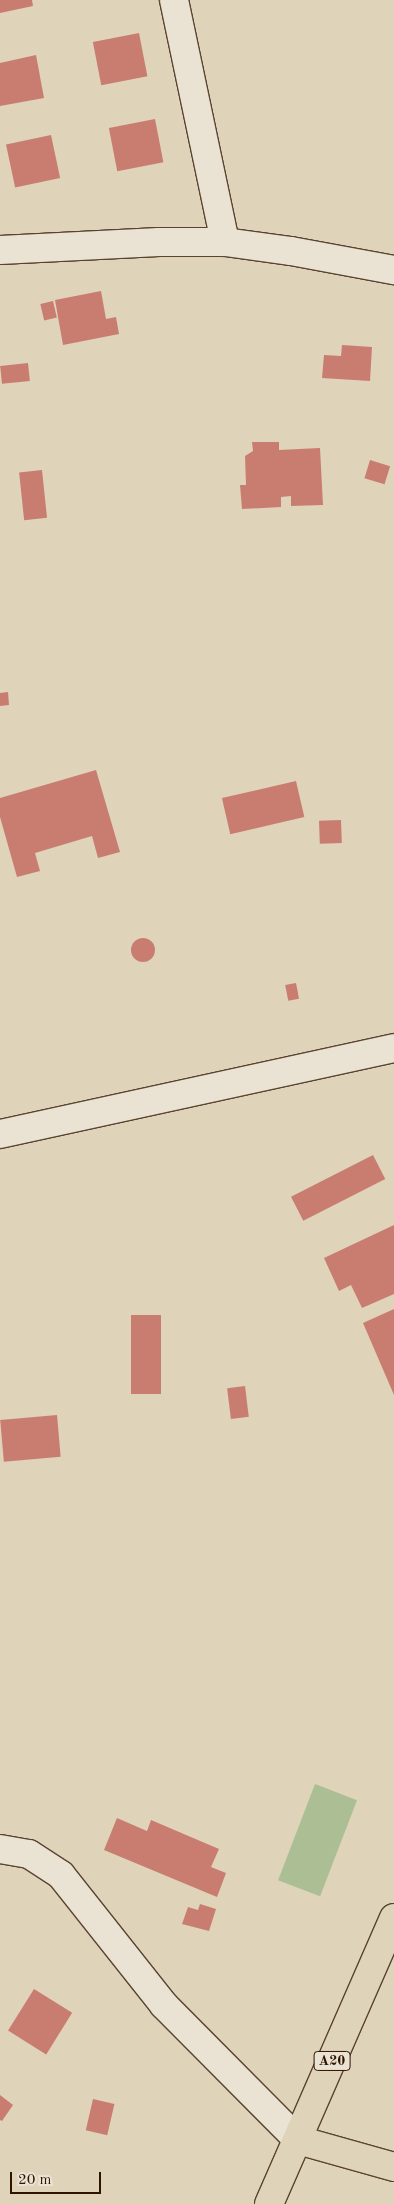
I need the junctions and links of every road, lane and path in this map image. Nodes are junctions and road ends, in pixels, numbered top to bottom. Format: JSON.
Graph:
{"nodes":[{"id":1,"x":174,"y":0,"type":"edge"},
{"id":2,"x":225,"y":242,"type":"junction"},
{"id":3,"x":0,"y":250,"type":"edge"},
{"id":4,"x":394,"y":270,"type":"edge"},
{"id":5,"x":394,"y":1048,"type":"edge"},
{"id":6,"x":0,"y":1134,"type":"edge"},
{"id":7,"x":0,"y":1849,"type":"edge"},
{"id":8,"x":394,"y":1918,"type":"edge"},
{"id":9,"x":298,"y":2140,"type":"junction"},
{"id":10,"x":394,"y":2167,"type":"edge"},
{"id":11,"x":269,"y":2204,"type":"edge"}],
"edges":[{"from":1,"to":2,"type":"street"},
{"from":2,"to":3,"type":"street"},
{"from":2,"to":4,"type":"street"},
{"from":5,"to":6,"type":"street"},
{"from":7,"to":9,"type":"street"},
{"from":8,"to":9,"type":"main road","number":"A20"},
{"from":9,"to":10,"type":"main road"},
{"from":9,"to":11,"type":"main road","number":"A20"}]}
